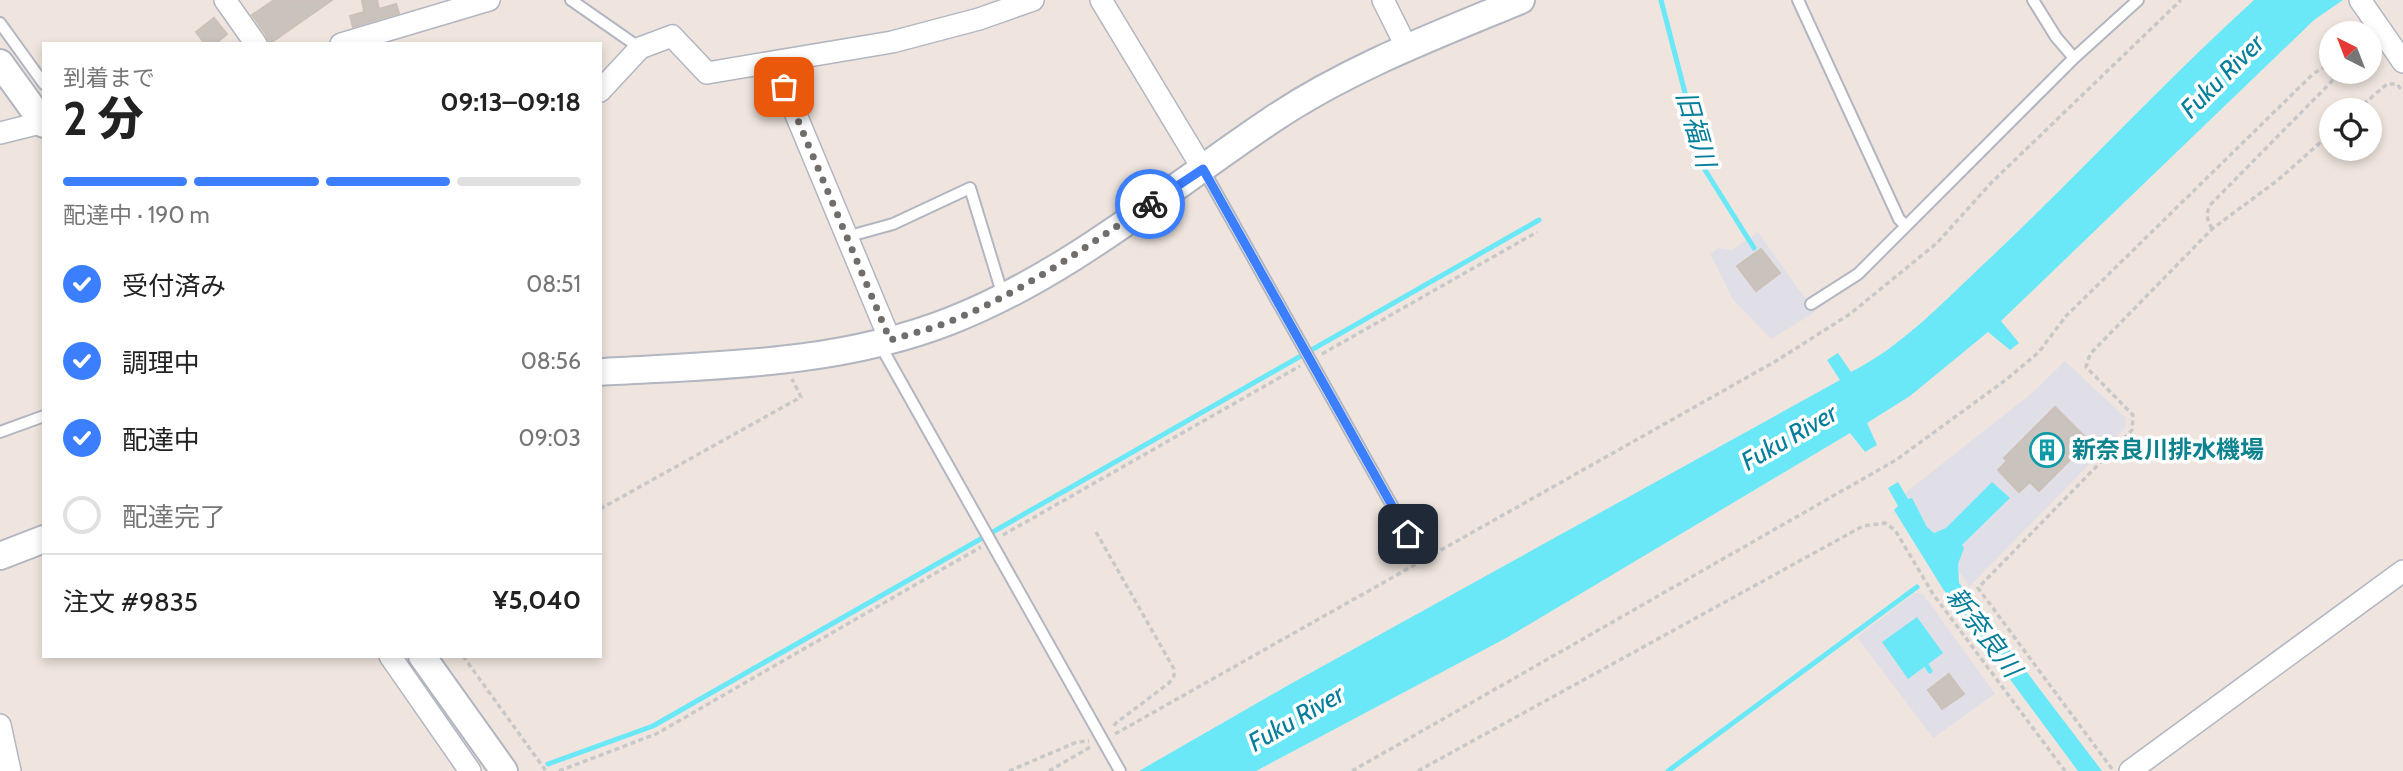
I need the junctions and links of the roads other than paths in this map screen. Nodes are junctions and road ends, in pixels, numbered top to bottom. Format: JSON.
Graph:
{"nodes":[{"id":1,"x":225,"y":0,"type":"edge"},
{"id":2,"x":489,"y":0,"type":"edge"},
{"id":3,"x":571,"y":0,"type":"edge"},
{"id":4,"x":1034,"y":0,"type":"edge"},
{"id":5,"x":1101,"y":0,"type":"edge"},
{"id":6,"x":1383,"y":0,"type":"edge"},
{"id":7,"x":1521,"y":0,"type":"edge"},
{"id":8,"x":1798,"y":0,"type":"edge"},
{"id":9,"x":2033,"y":0,"type":"edge"},
{"id":10,"x":2138,"y":0,"type":"edge"},
{"id":11,"x":2360,"y":0,"type":"edge"},
{"id":12,"x":0,"y":23,"type":"edge"},
{"id":13,"x":255,"y":42,"type":"edge"},
{"id":14,"x":350,"y":42,"type":"edge"},
{"id":15,"x":640,"y":48,"type":"junction"},
{"id":16,"x":1407,"y":48,"type":"junction"},
{"id":17,"x":2074,"y":58,"type":"junction"},
{"id":18,"x":774,"y":62,"type":"junction"},
{"id":19,"x":2403,"y":62,"type":"edge"},
{"id":20,"x":0,"y":63,"type":"edge"},
{"id":21,"x":42,"y":81,"type":"edge"},
{"id":22,"x":602,"y":89,"type":"edge"},
{"id":23,"x":42,"y":120,"type":"edge"},
{"id":24,"x":42,"y":123,"type":"edge"},
{"id":25,"x":0,"y":133,"type":"edge"},
{"id":26,"x":1203,"y":169,"type":"junction"},
{"id":27,"x":1906,"y":226,"type":"junction"},
{"id":28,"x":846,"y":237,"type":"junction"},
{"id":29,"x":1003,"y":297,"type":"junction"},
{"id":30,"x":1811,"y":304,"type":"dead end"},
{"id":31,"x":885,"y":342,"type":"junction"},
{"id":32,"x":602,"y":372,"type":"edge"},
{"id":33,"x":42,"y":417,"type":"edge"},
{"id":34,"x":0,"y":432,"type":"edge"},
{"id":35,"x":1408,"y":534,"type":"dead end"},
{"id":36,"x":42,"y":541,"type":"edge"},
{"id":37,"x":0,"y":556,"type":"edge"},
{"id":38,"x":2403,"y":571,"type":"edge"},
{"id":39,"x":391,"y":658,"type":"edge"},
{"id":40,"x":423,"y":658,"type":"edge"},
{"id":41,"x":0,"y":725,"type":"edge"},
{"id":42,"x":10,"y":771,"type":"edge"},
{"id":43,"x":470,"y":771,"type":"edge"},
{"id":44,"x":504,"y":771,"type":"edge"},
{"id":45,"x":1120,"y":771,"type":"edge"},
{"id":46,"x":2130,"y":771,"type":"edge"}],
"edges":[{"from":1,"to":13,"type":"street"},
{"from":2,"to":14,"type":"street"},
{"from":3,"to":15,"type":"lane"},
{"from":4,"to":18,"type":"street"},
{"from":5,"to":26,"type":"street"},
{"from":6,"to":16,"type":"street"},
{"from":7,"to":16,"type":"street"},
{"from":8,"to":27,"type":"lane"},
{"from":9,"to":17,"type":"lane"},
{"from":10,"to":17,"type":"lane"},
{"from":11,"to":19,"type":"street"},
{"from":12,"to":21,"type":"lane"},
{"from":15,"to":18,"type":"street"},
{"from":15,"to":22,"type":"street"},
{"from":16,"to":26,"type":"street"},
{"from":17,"to":27,"type":"lane"},
{"from":18,"to":28,"type":"street"},
{"from":20,"to":23,"type":"street"},
{"from":24,"to":25,"type":"street"},
{"from":26,"to":29,"type":"street"},
{"from":26,"to":35,"type":"lane"},
{"from":27,"to":30,"type":"lane"},
{"from":28,"to":29,"type":"lane"},
{"from":28,"to":31,"type":"street"},
{"from":29,"to":31,"type":"street"},
{"from":31,"to":32,"type":"street"},
{"from":31,"to":45,"type":"lane"},
{"from":33,"to":34,"type":"lane"},
{"from":36,"to":37,"type":"street"},
{"from":38,"to":46,"type":"street"},
{"from":39,"to":43,"type":"street"},
{"from":40,"to":44,"type":"street"},
{"from":41,"to":42,"type":"street"}]}
